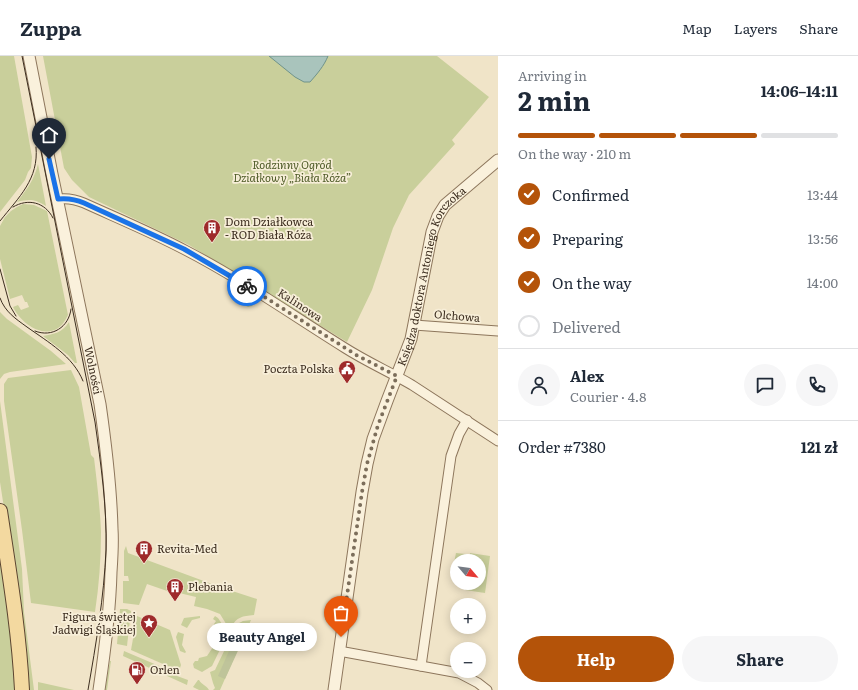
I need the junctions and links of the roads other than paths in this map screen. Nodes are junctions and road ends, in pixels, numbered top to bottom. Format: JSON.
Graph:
{"nodes":[{"id":1,"x":29,"y":56,"type":"edge"},
{"id":2,"x":498,"y":160,"type":"edge"},
{"id":3,"x":58,"y":199,"type":"junction"},
{"id":4,"x":414,"y":325,"type":"junction"},
{"id":5,"x":498,"y":331,"type":"edge"},
{"id":6,"x":397,"y":376,"type":"junction"},
{"id":7,"x":467,"y":420,"type":"junction"},
{"id":8,"x":498,"y":441,"type":"edge"},
{"id":9,"x":0,"y":511,"type":"edge"},
{"id":10,"x":340,"y":651,"type":"junction"},
{"id":11,"x":421,"y":666,"type":"junction"},
{"id":12,"x":22,"y":690,"type":"edge"},
{"id":13,"x":99,"y":690,"type":"edge"},
{"id":14,"x":334,"y":690,"type":"edge"},
{"id":15,"x":487,"y":690,"type":"edge"}],
"edges":[{"from":1,"to":3,"type":"street","name":"Wolności"},
{"from":2,"to":4,"type":"street","name":"Księdza doktora Antoniego Korczoka"},
{"from":3,"to":6,"type":"street","name":"Kalinowa"},
{"from":3,"to":13,"type":"street","name":"Wolności"},
{"from":4,"to":5,"type":"street","name":"Olchowa"},
{"from":4,"to":6,"type":"street","name":"Księdza doktora Antoniego Korczoka"},
{"from":6,"to":7,"type":"street","name":"Kalinowa"},
{"from":6,"to":10,"type":"street","name":"Księdza doktora Antoniego Korczoka"},
{"from":7,"to":8,"type":"street","name":"Kalinowa"},
{"from":7,"to":11,"type":"street"},
{"from":9,"to":12,"type":"main road"},
{"from":10,"to":11,"type":"street"},
{"from":10,"to":14,"type":"street","name":"Księdza doktora Antoniego Korczoka"},
{"from":11,"to":15,"type":"street"}]}
